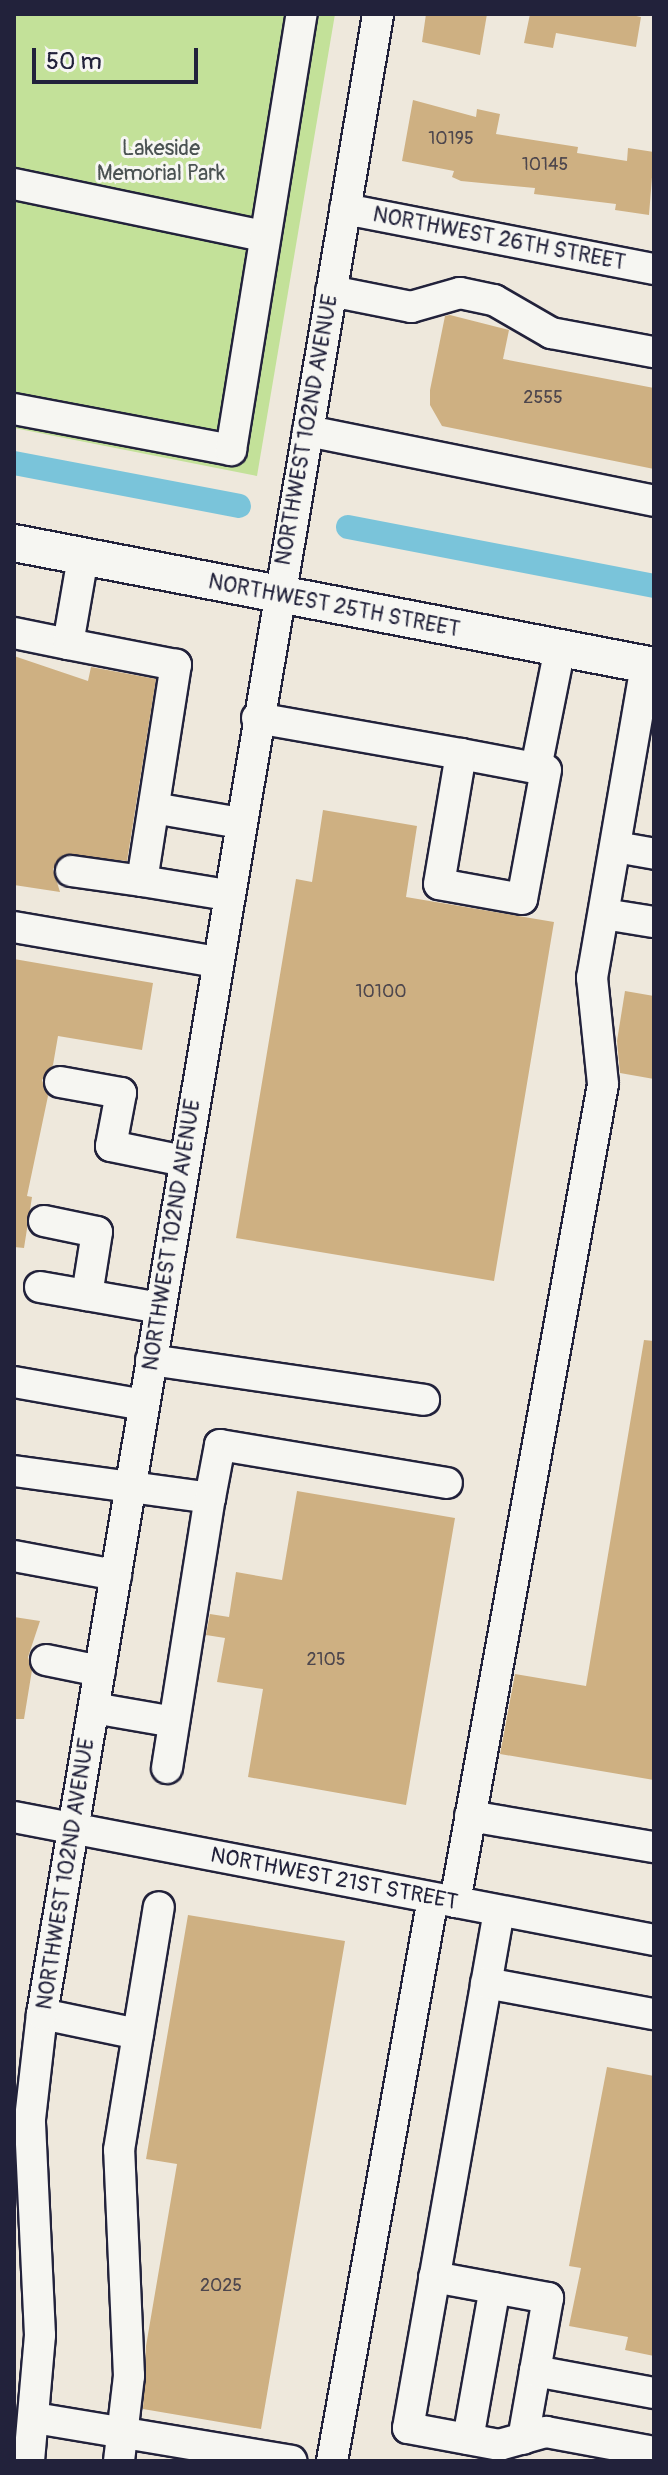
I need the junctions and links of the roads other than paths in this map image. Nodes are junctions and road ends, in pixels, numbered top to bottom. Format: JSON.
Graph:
{"nodes":[{"id":1,"x":300,"y":14,"type":"edge"},
{"id":2,"x":378,"y":14,"type":"edge"},
{"id":3,"x":14,"y":184,"type":"edge"},
{"id":4,"x":345,"y":209,"type":"junction"},
{"id":5,"x":262,"y":236,"type":"junction"},
{"id":6,"x":654,"y":269,"type":"edge"},
{"id":7,"x":331,"y":291,"type":"junction"},
{"id":8,"x":654,"y":352,"type":"edge"},
{"id":9,"x":14,"y":409,"type":"edge"},
{"id":10,"x":308,"y":431,"type":"junction"},
{"id":11,"x":654,"y":501,"type":"edge"},
{"id":12,"x":14,"y":543,"type":"edge"},
{"id":13,"x":83,"y":557,"type":"junction"},
{"id":14,"x":277,"y":597,"type":"junction"},
{"id":15,"x":14,"y":633,"type":"edge"},
{"id":16,"x":68,"y":644,"type":"junction"},
{"id":17,"x":560,"y":648,"type":"junction"},
{"id":18,"x":650,"y":665,"type":"edge"},
{"id":19,"x":257,"y":718,"type":"junction"},
{"id":20,"x":461,"y":754,"type":"junction"},
{"id":21,"x":536,"y":768,"type":"junction"},
{"id":22,"x":640,"y":783,"type":"edge"},
{"id":23,"x":154,"y":808,"type":"junction"},
{"id":24,"x":240,"y":823,"type":"junction"},
{"id":25,"x":616,"y":847,"type":"junction"},
{"id":26,"x":654,"y":854,"type":"edge"},
{"id":27,"x":71,"y":871,"type":"dead end"},
{"id":28,"x":142,"y":881,"type":"junction"},
{"id":29,"x":227,"y":895,"type":"junction"},
{"id":30,"x":604,"y":914,"type":"junction"},
{"id":31,"x":654,"y":922,"type":"edge"},
{"id":32,"x":14,"y":927,"type":"edge"},
{"id":33,"x":217,"y":962,"type":"junction"},
{"id":34,"x":60,"y":1082,"type":"dead end"},
{"id":35,"x":184,"y":1161,"type":"junction"},
{"id":36,"x":44,"y":1221,"type":"dead end"},
{"id":37,"x":40,"y":1287,"type":"dead end"},
{"id":38,"x":87,"y":1295,"type":"junction"},
{"id":39,"x":160,"y":1308,"type":"junction"},
{"id":40,"x":151,"y":1360,"type":"junction"},
{"id":41,"x":14,"y":1382,"type":"edge"},
{"id":42,"x":424,"y":1400,"type":"dead end"},
{"id":43,"x":144,"y":1405,"type":"junction"},
{"id":44,"x":14,"y":1471,"type":"edge"},
{"id":45,"x":447,"y":1483,"type":"dead end"},
{"id":46,"x":130,"y":1488,"type":"junction"},
{"id":47,"x":210,"y":1498,"type":"junction"},
{"id":48,"x":14,"y":1556,"type":"edge"},
{"id":49,"x":116,"y":1575,"type":"junction"},
{"id":50,"x":46,"y":1660,"type":"dead end"},
{"id":51,"x":100,"y":1671,"type":"junction"},
{"id":52,"x":94,"y":1708,"type":"junction"},
{"id":53,"x":174,"y":1722,"type":"junction"},
{"id":54,"x":167,"y":1768,"type":"dead end"},
{"id":55,"x":470,"y":1816,"type":"junction"},
{"id":56,"x":14,"y":1817,"type":"edge"},
{"id":57,"x":74,"y":1828,"type":"junction"},
{"id":58,"x":654,"y":1847,"type":"edge"},
{"id":59,"x":444,"y":1900,"type":"junction"},
{"id":60,"x":159,"y":1907,"type":"dead end"},
{"id":61,"x":499,"y":1911,"type":"junction"},
{"id":62,"x":654,"y":1940,"type":"edge"},
{"id":63,"x":486,"y":1983,"type":"junction"},
{"id":64,"x":42,"y":2014,"type":"junction"},
{"id":65,"x":654,"y":2014,"type":"edge"},
{"id":66,"x":138,"y":2034,"type":"junction"},
{"id":67,"x":23,"y":2177,"type":"edge"},
{"id":68,"x":434,"y":2277,"type":"junction"},
{"id":69,"x":495,"y":2288,"type":"junction"},
{"id":70,"x":535,"y":2371,"type":"junction"},
{"id":71,"x":654,"y":2393,"type":"edge"},
{"id":72,"x":35,"y":2418,"type":"junction"},
{"id":73,"x":468,"y":2439,"type":"junction"},
{"id":74,"x":523,"y":2439,"type":"junction"},
{"id":75,"x":122,"y":2446,"type":"edge"},
{"id":76,"x":654,"y":2452,"type":"edge"},
{"id":77,"x":29,"y":2461,"type":"edge"},
{"id":78,"x":291,"y":2461,"type":"edge"},
{"id":79,"x":332,"y":2461,"type":"edge"}],
"edges":[{"from":1,"to":5,"type":"street"},
{"from":2,"to":4,"type":"street","name":"NORTHWEST 102ND AVENUE"},
{"from":3,"to":5,"type":"street"},
{"from":4,"to":6,"type":"street","name":"NORTHWEST 26TH STREET"},
{"from":4,"to":7,"type":"street","name":"NORTHWEST 102ND AVENUE"},
{"from":5,"to":9,"type":"street"},
{"from":7,"to":8,"type":"street"},
{"from":7,"to":10,"type":"street","name":"NORTHWEST 102ND AVENUE"},
{"from":10,"to":11,"type":"street"},
{"from":10,"to":14,"type":"street","name":"NORTHWEST 102ND AVENUE"},
{"from":12,"to":13,"type":"main road","name":"NORTHWEST 25TH STREET"},
{"from":13,"to":14,"type":"main road","name":"NORTHWEST 25TH STREET"},
{"from":13,"to":16,"type":"street"},
{"from":14,"to":17,"type":"main road","name":"NORTHWEST 25TH STREET"},
{"from":14,"to":19,"type":"street","name":"NORTHWEST 102ND AVENUE"},
{"from":15,"to":16,"type":"street"},
{"from":16,"to":23,"type":"street"},
{"from":17,"to":18,"type":"main road","name":"NORTHWEST 25TH STREET"},
{"from":17,"to":21,"type":"street"},
{"from":18,"to":22,"type":"street"},
{"from":19,"to":20,"type":"street"},
{"from":19,"to":24,"type":"street","name":"NORTHWEST 102ND AVENUE"},
{"from":20,"to":21,"type":"street"},
{"from":20,"to":21,"type":"street"},
{"from":22,"to":25,"type":"street"},
{"from":23,"to":24,"type":"street"},
{"from":23,"to":28,"type":"street"},
{"from":24,"to":29,"type":"street","name":"NORTHWEST 102ND AVENUE"},
{"from":25,"to":26,"type":"street"},
{"from":25,"to":30,"type":"street"},
{"from":27,"to":28,"type":"street"},
{"from":28,"to":29,"type":"street"},
{"from":29,"to":33,"type":"street","name":"NORTHWEST 102ND AVENUE"},
{"from":30,"to":31,"type":"street"},
{"from":30,"to":55,"type":"street"},
{"from":32,"to":33,"type":"street"},
{"from":33,"to":35,"type":"street","name":"NORTHWEST 102ND AVENUE"},
{"from":34,"to":35,"type":"street"},
{"from":35,"to":39,"type":"street","name":"NORTHWEST 102ND AVENUE"},
{"from":36,"to":38,"type":"street"},
{"from":37,"to":38,"type":"street"},
{"from":38,"to":39,"type":"street"},
{"from":39,"to":40,"type":"street","name":"NORTHWEST 102ND AVENUE"},
{"from":40,"to":42,"type":"street"},
{"from":40,"to":43,"type":"street","name":"NORTHWEST 102ND AVENUE"},
{"from":41,"to":43,"type":"street"},
{"from":43,"to":46,"type":"street","name":"NORTHWEST 102ND AVENUE"},
{"from":44,"to":46,"type":"street"},
{"from":45,"to":47,"type":"street"},
{"from":46,"to":47,"type":"street"},
{"from":46,"to":49,"type":"street","name":"NORTHWEST 102ND AVENUE"},
{"from":47,"to":53,"type":"street"},
{"from":48,"to":49,"type":"street"},
{"from":49,"to":51,"type":"street","name":"NORTHWEST 102ND AVENUE"},
{"from":50,"to":51,"type":"street"},
{"from":51,"to":52,"type":"street","name":"NORTHWEST 102ND AVENUE"},
{"from":52,"to":53,"type":"street"},
{"from":52,"to":57,"type":"street","name":"NORTHWEST 102ND AVENUE"},
{"from":53,"to":54,"type":"street"},
{"from":55,"to":58,"type":"street"},
{"from":55,"to":59,"type":"street"},
{"from":56,"to":57,"type":"street","name":"NORTHWEST 21ST STREET"},
{"from":57,"to":59,"type":"street","name":"NORTHWEST 21ST STREET"},
{"from":57,"to":64,"type":"street","name":"NORTHWEST 102ND AVENUE"},
{"from":59,"to":61,"type":"street","name":"NORTHWEST 21ST STREET"},
{"from":59,"to":79,"type":"street"},
{"from":60,"to":66,"type":"street"},
{"from":61,"to":62,"type":"street","name":"NORTHWEST 21ST STREET"},
{"from":61,"to":63,"type":"street"},
{"from":63,"to":65,"type":"street"},
{"from":63,"to":68,"type":"street"},
{"from":64,"to":66,"type":"street"},
{"from":64,"to":67,"type":"street","name":"NORTHWEST 102ND AVENUE"},
{"from":66,"to":75,"type":"street"},
{"from":67,"to":72,"type":"street","name":"NORTHWEST 102ND AVENUE"},
{"from":68,"to":69,"type":"street"},
{"from":68,"to":73,"type":"street"},
{"from":69,"to":70,"type":"street"},
{"from":69,"to":73,"type":"street"},
{"from":70,"to":71,"type":"street"},
{"from":70,"to":74,"type":"street"},
{"from":72,"to":75,"type":"street"},
{"from":72,"to":77,"type":"street","name":"NORTHWEST 102ND AVENUE"},
{"from":73,"to":74,"type":"street"},
{"from":74,"to":76,"type":"street"},
{"from":75,"to":78,"type":"street"}]}
